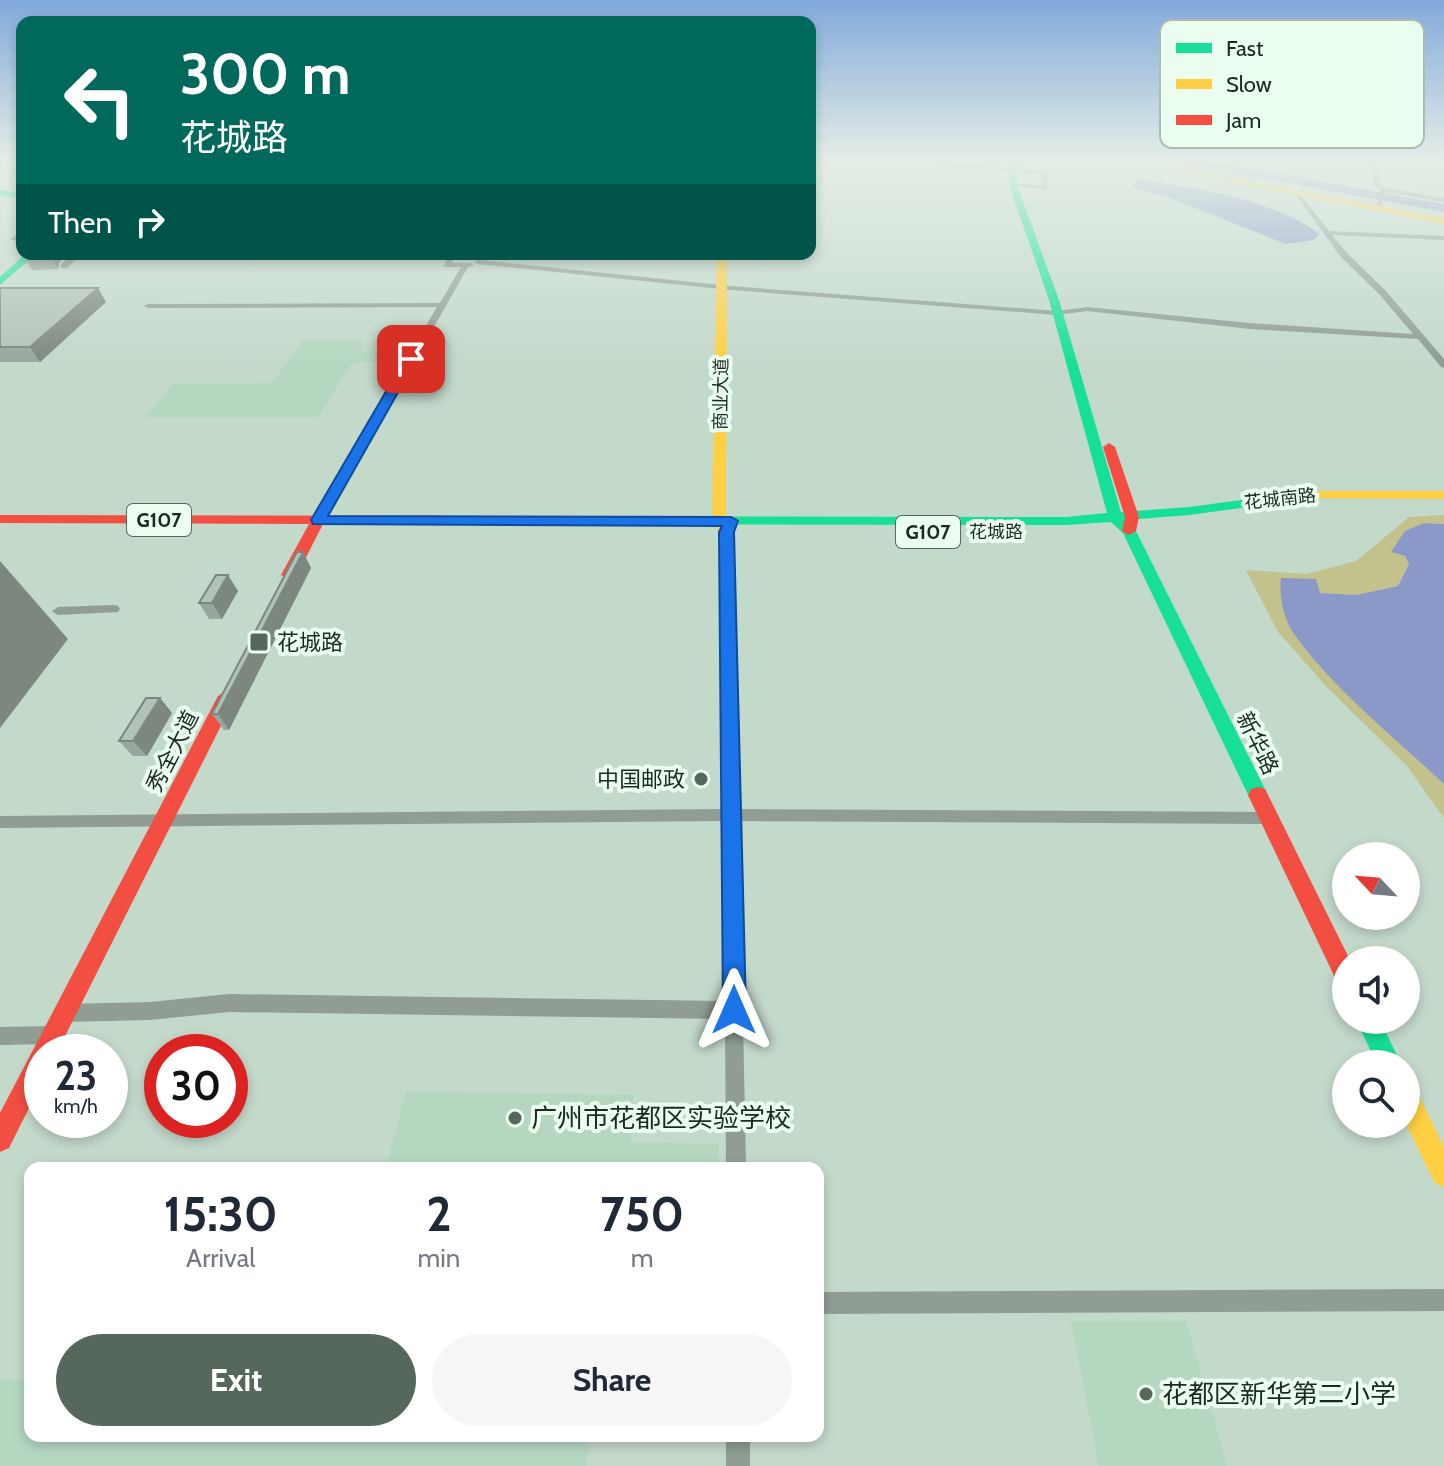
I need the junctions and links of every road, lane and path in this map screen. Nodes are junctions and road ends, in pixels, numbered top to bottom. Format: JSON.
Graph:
{"nodes":[{"id":1,"x":1035,"y":228,"type":"edge"},
{"id":2,"x":1323,"y":228,"type":"edge"},
{"id":3,"x":1327,"y":233,"type":"junction"},
{"id":4,"x":1444,"y":238,"type":"edge"},
{"id":5,"x":14,"y":255,"type":"edge"},
{"id":6,"x":71,"y":260,"type":"edge"},
{"id":7,"x":449,"y":260,"type":"edge"},
{"id":8,"x":476,"y":260,"type":"edge"},
{"id":9,"x":495,"y":260,"type":"edge"},
{"id":10,"x":723,"y":260,"type":"edge"},
{"id":11,"x":729,"y":260,"type":"edge"},
{"id":12,"x":64,"y":266,"type":"dead end"},
{"id":13,"x":465,"y":266,"type":"junction"},
{"id":14,"x":0,"y":275,"type":"edge"},
{"id":15,"x":0,"y":282,"type":"edge"},
{"id":16,"x":726,"y":288,"type":"junction"},
{"id":17,"x":442,"y":305,"type":"junction"},
{"id":18,"x":148,"y":306,"type":"dead end"},
{"id":19,"x":1062,"y":312,"type":"junction"},
{"id":20,"x":1420,"y":337,"type":"junction"},
{"id":21,"x":1444,"y":365,"type":"edge"},
{"id":22,"x":1444,"y":495,"type":"edge"},
{"id":23,"x":1444,"y":504,"type":"edge"},
{"id":24,"x":0,"y":519,"type":"edge"},
{"id":25,"x":1125,"y":522,"type":"junction"},
{"id":26,"x":315,"y":525,"type":"junction"},
{"id":27,"x":725,"y":525,"type":"junction"},
{"id":28,"x":0,"y":529,"type":"edge"},
{"id":29,"x":284,"y":585,"type":"edge"},
{"id":30,"x":114,"y":609,"type":"dead end"},
{"id":31,"x":58,"y":611,"type":"dead end"},
{"id":32,"x":235,"y":682,"type":"edge"},
{"id":33,"x":733,"y":815,"type":"junction"},
{"id":34,"x":1268,"y":818,"type":"junction"},
{"id":35,"x":164,"y":820,"type":"junction"},
{"id":36,"x":0,"y":822,"type":"edge"},
{"id":37,"x":1332,"y":948,"type":"edge"},
{"id":38,"x":734,"y":1010,"type":"junction"},
{"id":39,"x":64,"y":1013,"type":"junction"},
{"id":40,"x":54,"y":1034,"type":"edge"},
{"id":41,"x":0,"y":1036,"type":"edge"},
{"id":42,"x":24,"y":1036,"type":"edge"},
{"id":43,"x":24,"y":1092,"type":"edge"},
{"id":44,"x":1420,"y":1125,"type":"edge"},
{"id":45,"x":0,"y":1139,"type":"edge"},
{"id":46,"x":736,"y":1162,"type":"edge"},
{"id":47,"x":1444,"y":1174,"type":"edge"},
{"id":48,"x":1444,"y":1300,"type":"edge"},
{"id":49,"x":824,"y":1303,"type":"edge"},
{"id":50,"x":738,"y":1442,"type":"edge"},
{"id":51,"x":738,"y":1466,"type":"edge"}],
"edges":[{"from":1,"to":19,"type":"main road","name":"新华路"},
{"from":2,"to":3,"type":"street"},
{"from":3,"to":4,"type":"street"},
{"from":3,"to":20,"type":"street"},
{"from":5,"to":14,"type":"main road"},
{"from":5,"to":15,"type":"main road"},
{"from":6,"to":12,"type":"street"},
{"from":7,"to":13,"type":"street"},
{"from":8,"to":13,"type":"street"},
{"from":9,"to":16,"type":"street"},
{"from":10,"to":16,"type":"main road","name":"商业大道"},
{"from":11,"to":16,"type":"main road","name":"商业大道"},
{"from":13,"to":17,"type":"street"},
{"from":16,"to":19,"type":"street"},
{"from":16,"to":27,"type":"main road","name":"商业大道"},
{"from":17,"to":18,"type":"street"},
{"from":17,"to":26,"type":"street"},
{"from":19,"to":20,"type":"street"},
{"from":19,"to":25,"type":"main road","name":"新华路"},
{"from":20,"to":21,"type":"street"},
{"from":22,"to":25,"type":"main road","name":"花城南路","number":"G107"},
{"from":23,"to":25,"type":"main road","name":"花城南路","number":"G107"},
{"from":24,"to":26,"type":"main road","name":"花城路","number":"G107"},
{"from":25,"to":27,"type":"main road","name":"花城路","number":"G107"},
{"from":25,"to":34,"type":"main road","name":"新华路"},
{"from":26,"to":27,"type":"main road","name":"花城路","number":"G107"},
{"from":26,"to":28,"type":"main road","name":"花城路","number":"G107"},
{"from":26,"to":29,"type":"main road"},
{"from":27,"to":33,"type":"street","name":"商业大道"},
{"from":30,"to":31,"type":"street"},
{"from":32,"to":35,"type":"main road","name":"秀全大道"},
{"from":33,"to":34,"type":"street"},
{"from":33,"to":35,"type":"street"},
{"from":33,"to":38,"type":"street","name":"商业大道"},
{"from":34,"to":37,"type":"main road","name":"新华路"},
{"from":35,"to":36,"type":"street"},
{"from":35,"to":39,"type":"main road","name":"秀全大道"},
{"from":38,"to":39,"type":"street"},
{"from":38,"to":46,"type":"street","name":"商业大道"},
{"from":39,"to":40,"type":"main road","name":"秀全大道"},
{"from":41,"to":42,"type":"street"},
{"from":43,"to":45,"type":"main road","name":"秀全大道"},
{"from":44,"to":47,"type":"main road"},
{"from":48,"to":49,"type":"street"},
{"from":50,"to":51,"type":"street"}]}
